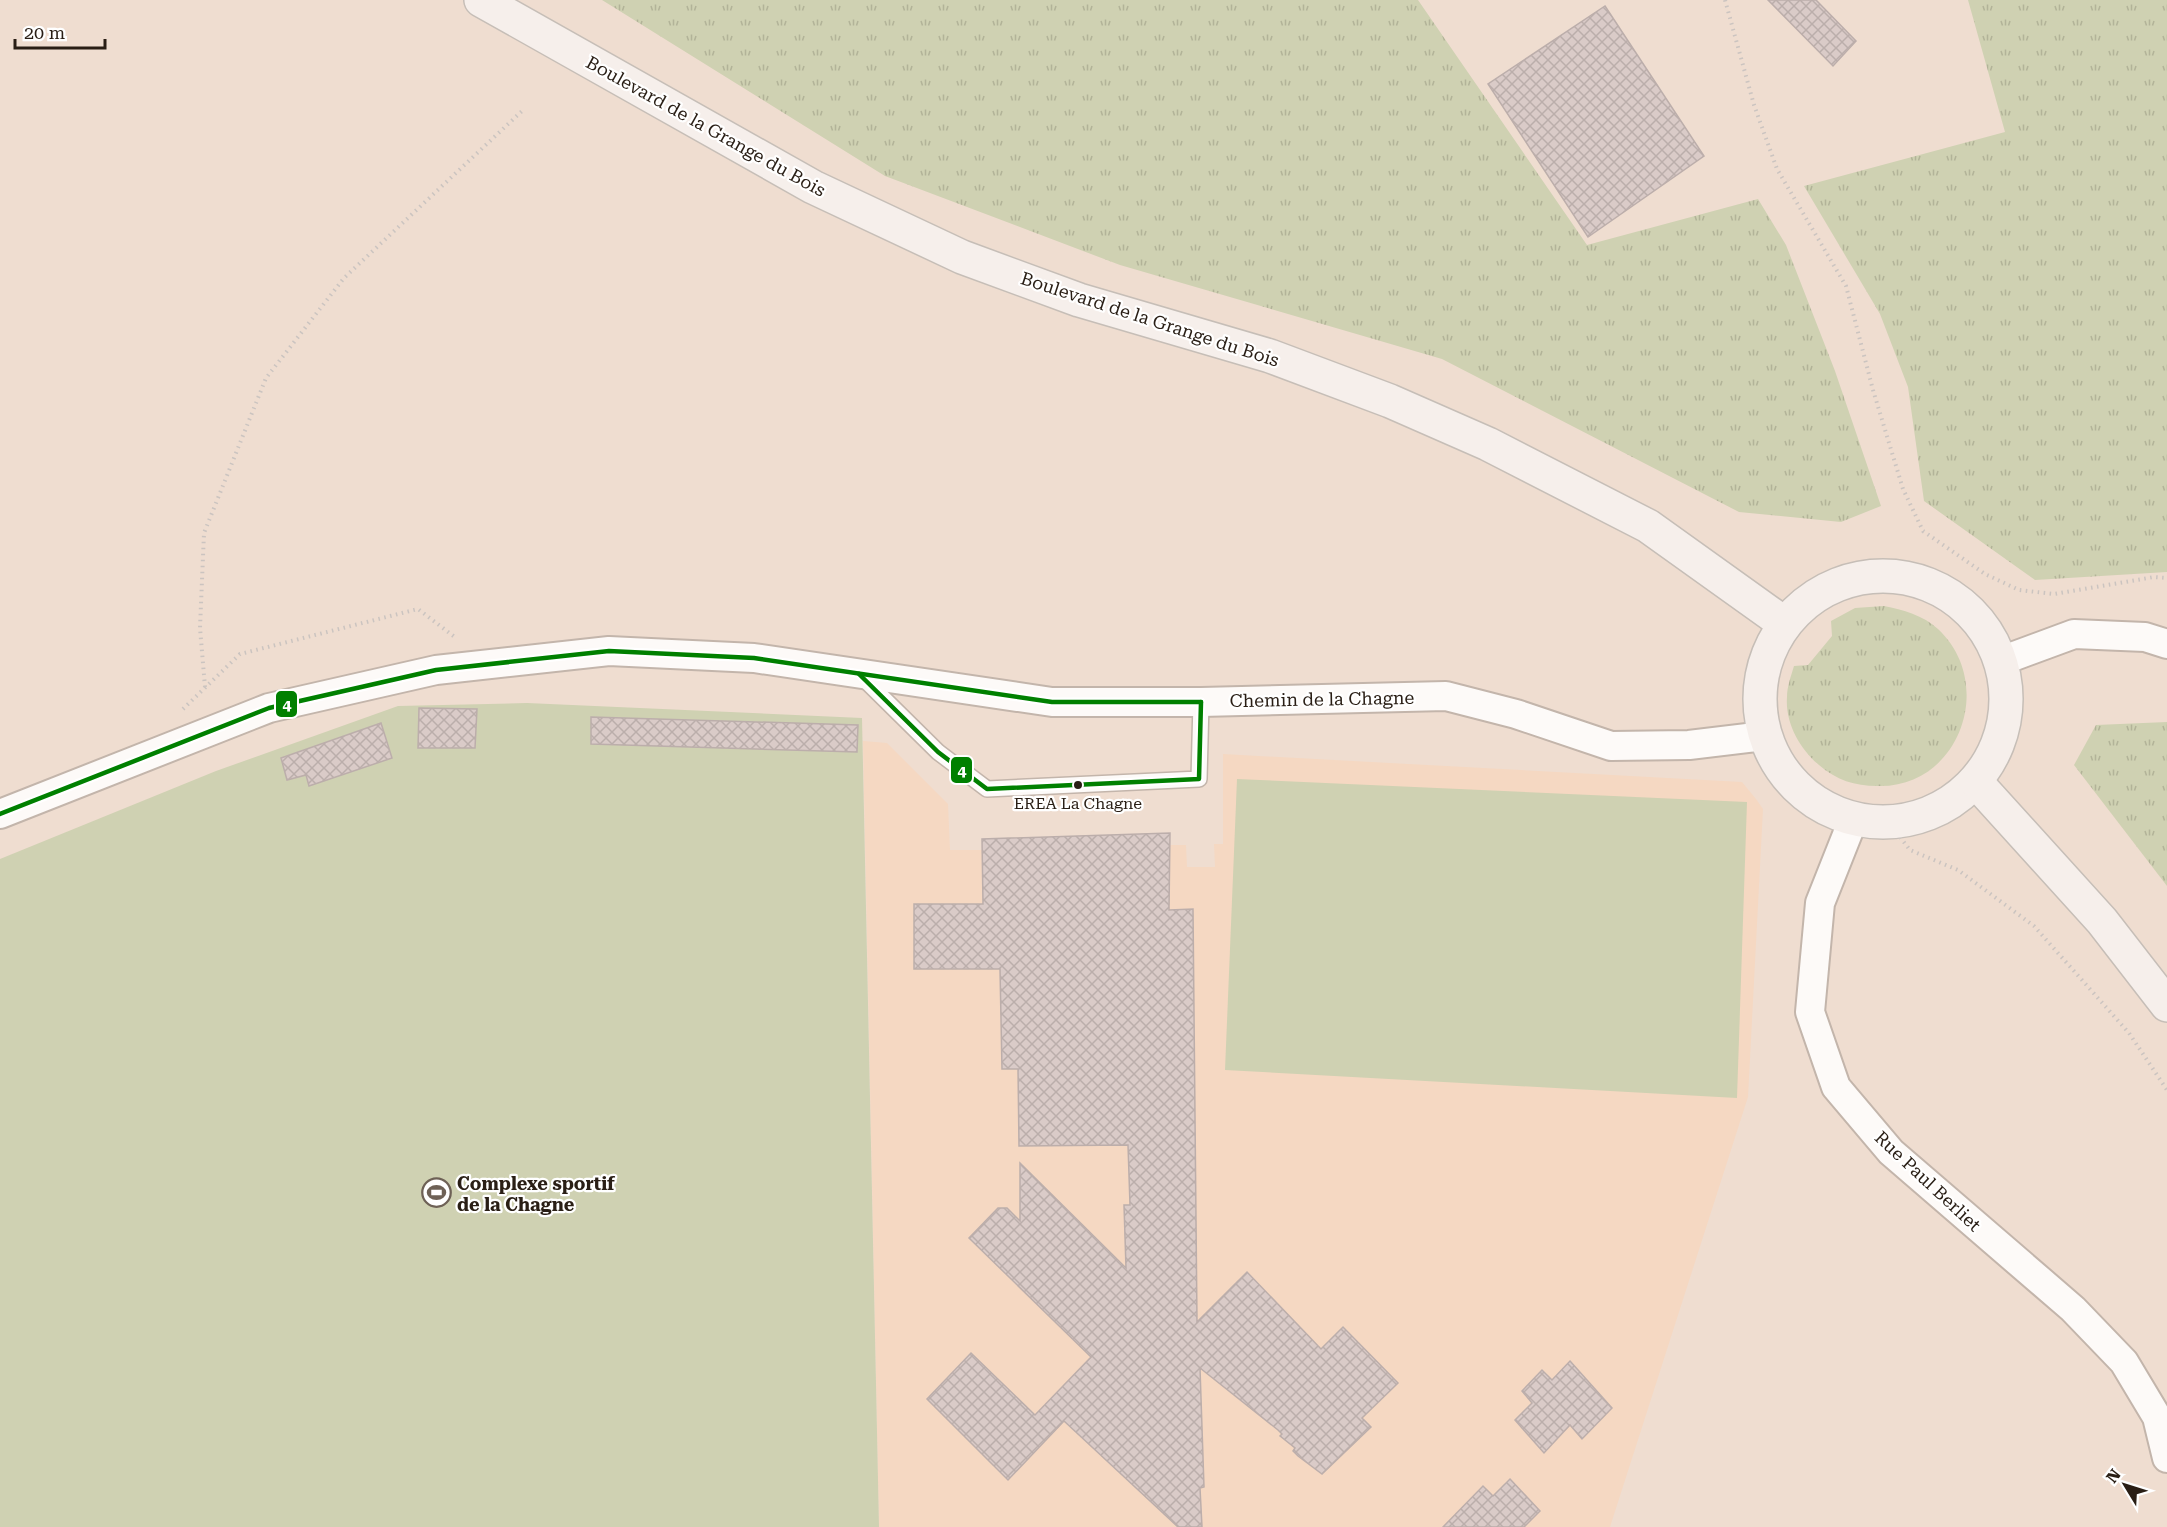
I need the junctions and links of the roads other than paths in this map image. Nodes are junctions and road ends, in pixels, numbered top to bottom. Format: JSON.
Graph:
{"nodes":[{"id":1,"x":481,"y":0,"type":"edge"},
{"id":2,"x":1785,"y":624,"type":"junction"},
{"id":3,"x":2167,"y":644,"type":"edge"},
{"id":4,"x":2001,"y":662,"type":"junction"},
{"id":5,"x":859,"y":674,"type":"junction"},
{"id":6,"x":1201,"y":702,"type":"junction"},
{"id":7,"x":1764,"y":736,"type":"junction"},
{"id":8,"x":1976,"y":782,"type":"junction"},
{"id":9,"x":0,"y":814,"type":"edge"},
{"id":10,"x":1854,"y":820,"type":"junction"},
{"id":11,"x":2167,"y":1005,"type":"edge"},
{"id":12,"x":2167,"y":1458,"type":"edge"}],
"edges":[{"from":1,"to":2,"type":"main road","name":"Boulevard de la Grange du Bois"},
{"from":2,"to":4,"type":"main road"},
{"from":2,"to":7,"type":"main road"},
{"from":3,"to":4,"type":"street"},
{"from":4,"to":8,"type":"main road"},
{"from":5,"to":6,"type":"street","name":"Chemin de la Chagne"},
{"from":5,"to":6,"type":"lane"},
{"from":5,"to":9,"type":"street","name":"Chemin de la Chagne"},
{"from":6,"to":7,"type":"street","name":"Chemin de la Chagne"},
{"from":7,"to":10,"type":"main road"},
{"from":8,"to":10,"type":"main road"},
{"from":8,"to":11,"type":"main road"},
{"from":10,"to":12,"type":"street","name":"Rue Paul Berliet"}]}
